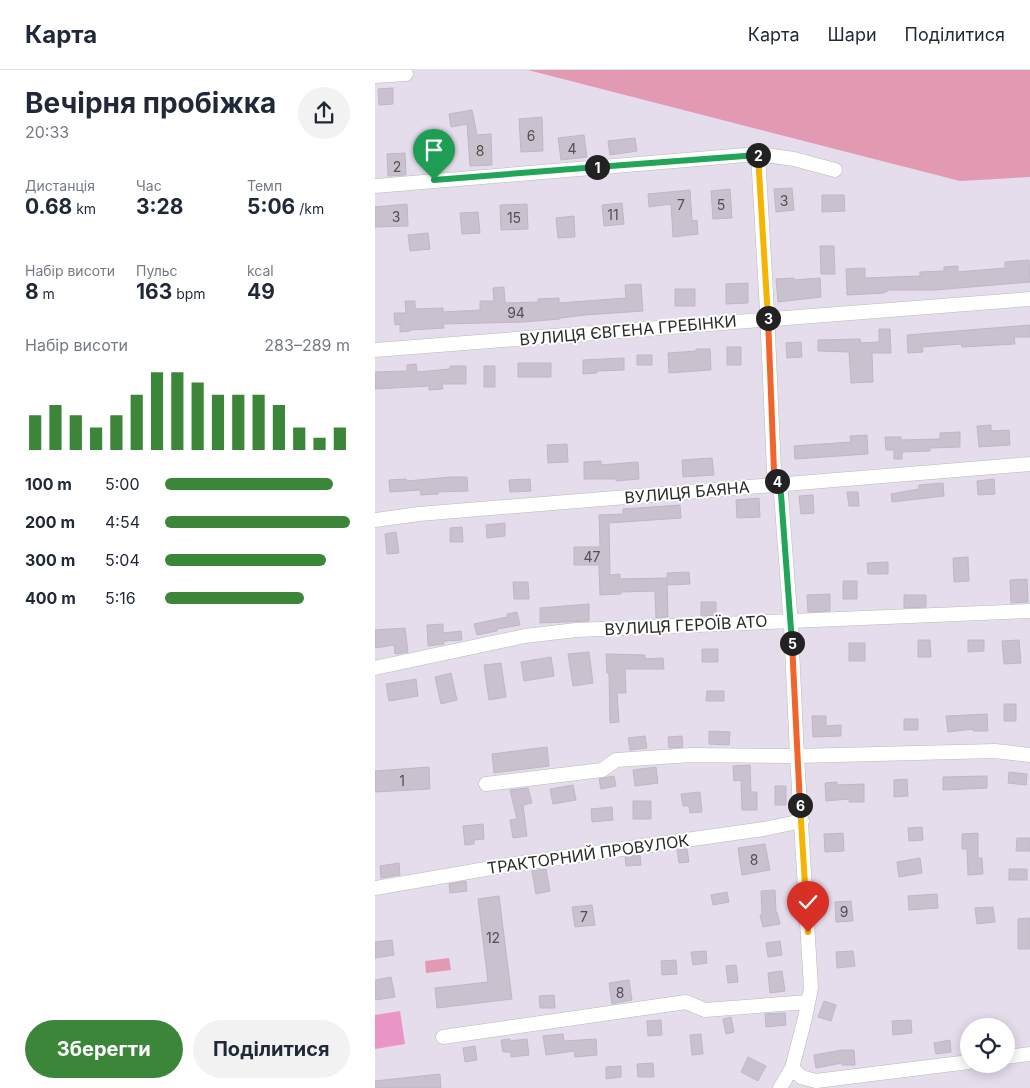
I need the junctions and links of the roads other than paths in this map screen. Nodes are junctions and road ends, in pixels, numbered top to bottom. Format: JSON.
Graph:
{"nodes":[{"id":1,"x":406,"y":74,"type":"dead end"},
{"id":2,"x":375,"y":76,"type":"edge"},
{"id":3,"x":758,"y":154,"type":"junction"},
{"id":4,"x":835,"y":170,"type":"dead end"},
{"id":5,"x":375,"y":186,"type":"edge"},
{"id":6,"x":1030,"y":299,"type":"edge"},
{"id":7,"x":768,"y":319,"type":"junction"},
{"id":8,"x":375,"y":350,"type":"edge"},
{"id":9,"x":1030,"y":464,"type":"edge"},
{"id":10,"x":778,"y":484,"type":"junction"},
{"id":11,"x":375,"y":520,"type":"edge"},
{"id":12,"x":1030,"y":611,"type":"edge"},
{"id":13,"x":791,"y":620,"type":"junction"},
{"id":14,"x":375,"y":668,"type":"edge"},
{"id":15,"x":1030,"y":755,"type":"edge"},
{"id":16,"x":797,"y":756,"type":"junction"},
{"id":17,"x":486,"y":784,"type":"dead end"},
{"id":18,"x":801,"y":820,"type":"junction"},
{"id":19,"x":375,"y":888,"type":"edge"},
{"id":20,"x":808,"y":1002,"type":"junction"},
{"id":21,"x":443,"y":1037,"type":"dead end"},
{"id":22,"x":1030,"y":1054,"type":"edge"},
{"id":23,"x":1015,"y":1056,"type":"edge"},
{"id":24,"x":960,"y":1063,"type":"edge"},
{"id":25,"x":792,"y":1068,"type":"junction"},
{"id":26,"x":780,"y":1088,"type":"edge"}],
"edges":[{"from":1,"to":2,"type":"street"},
{"from":3,"to":4,"type":"street"},
{"from":3,"to":5,"type":"street"},
{"from":3,"to":7,"type":"street"},
{"from":6,"to":7,"type":"street","name":"ВУЛИЦЯ ЄВГЕНА ГРЕБІНКИ"},
{"from":7,"to":8,"type":"street","name":"ВУЛИЦЯ ЄВГЕНА ГРЕБІНКИ"},
{"from":7,"to":10,"type":"street"},
{"from":9,"to":10,"type":"street","name":"ВУЛИЦЯ БАЯНА"},
{"from":10,"to":11,"type":"street","name":"ВУЛИЦЯ БАЯНА"},
{"from":10,"to":13,"type":"street"},
{"from":12,"to":13,"type":"street","name":"ВУЛИЦЯ ГЕРОЇВ АТО"},
{"from":13,"to":14,"type":"street","name":"ВУЛИЦЯ ГЕРОЇВ АТО"},
{"from":13,"to":16,"type":"street"},
{"from":15,"to":16,"type":"street"},
{"from":16,"to":17,"type":"street"},
{"from":16,"to":18,"type":"street"},
{"from":18,"to":19,"type":"street","name":"ТРАКТОРНИЙ ПРОВУЛОК"},
{"from":18,"to":20,"type":"street"},
{"from":20,"to":21,"type":"street"},
{"from":20,"to":25,"type":"street"},
{"from":22,"to":23,"type":"street"},
{"from":24,"to":25,"type":"street"},
{"from":25,"to":26,"type":"street"}]}
